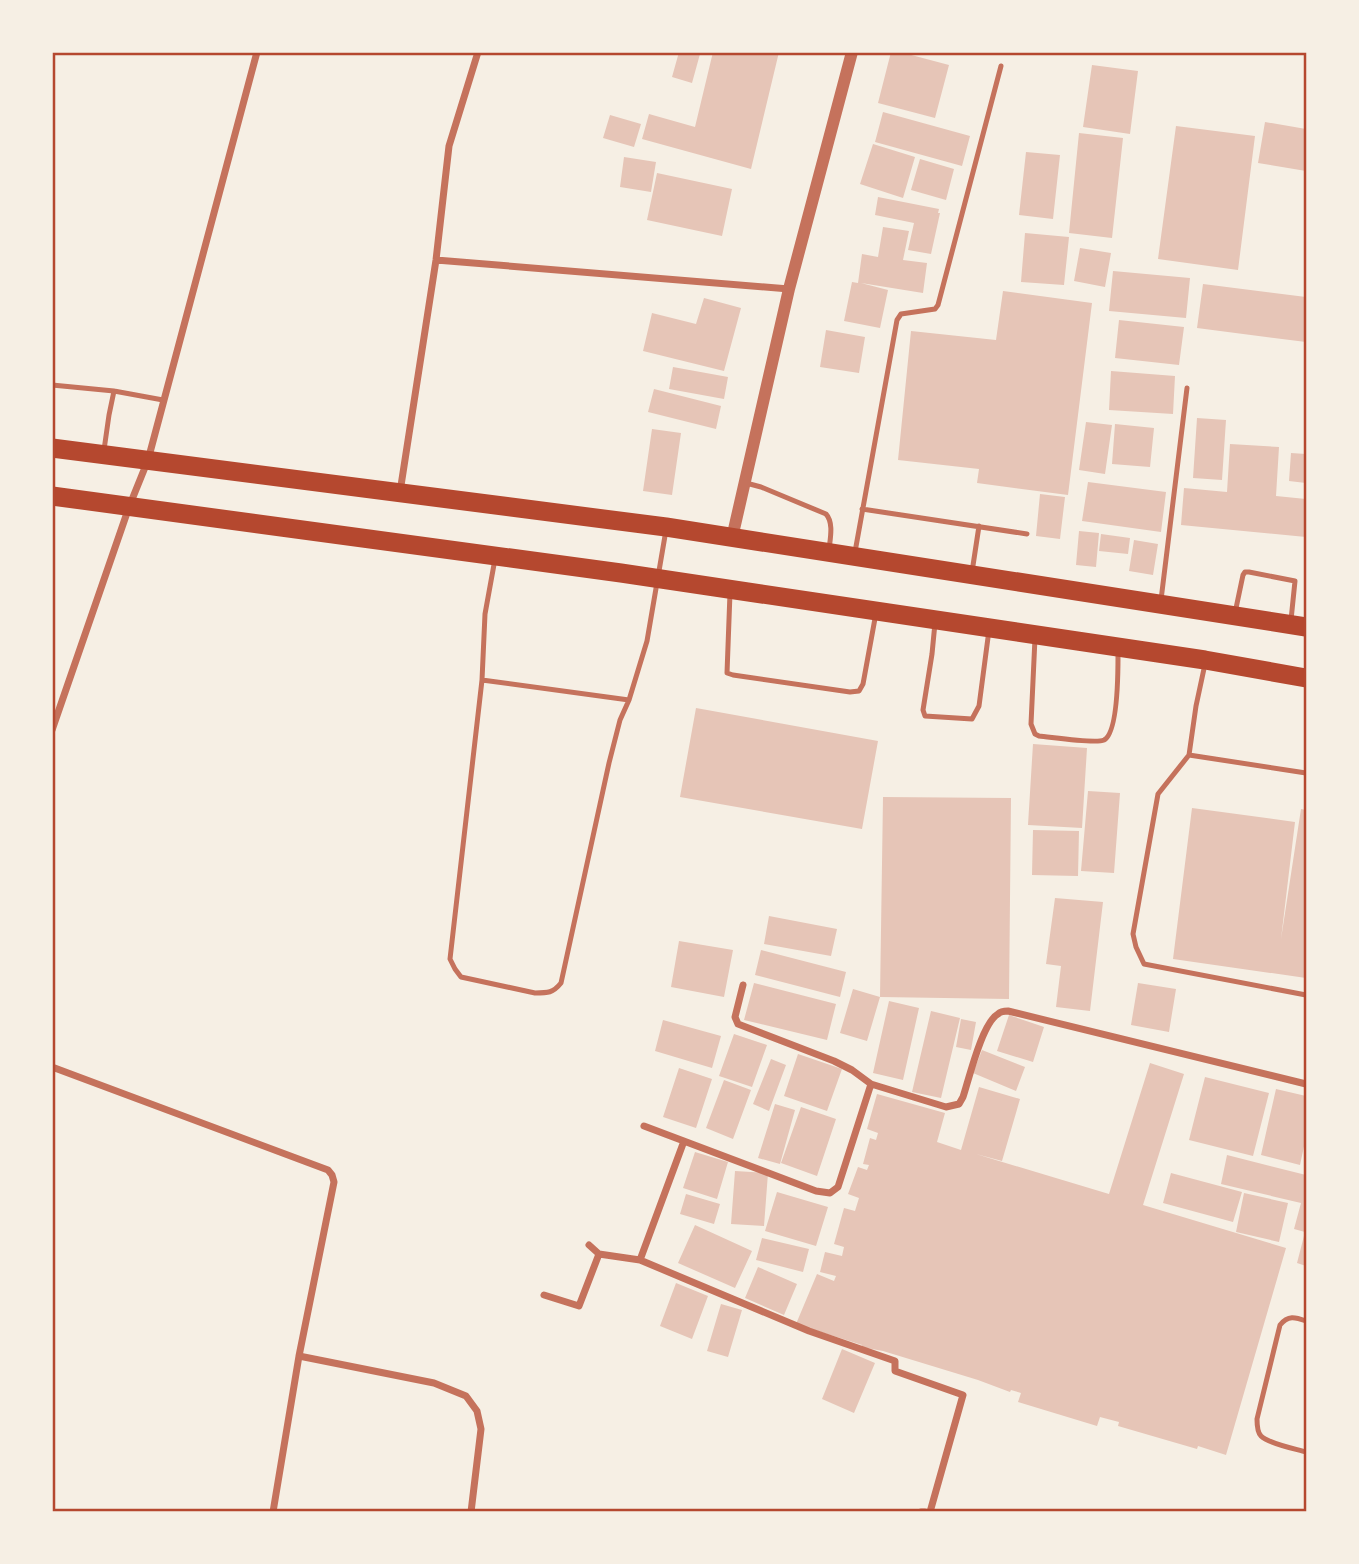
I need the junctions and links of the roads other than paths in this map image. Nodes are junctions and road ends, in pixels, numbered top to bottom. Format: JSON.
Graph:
{"nodes":[{"id":1,"x":257,"y":52,"type":"edge"},
{"id":2,"x":478,"y":52,"type":"edge"},
{"id":3,"x":852,"y":52,"type":"edge"},
{"id":4,"x":1001,"y":66,"type":"dead end"},
{"id":5,"x":436,"y":260,"type":"junction"},
{"id":6,"x":789,"y":289,"type":"junction"},
{"id":7,"x":52,"y":385,"type":"edge"},
{"id":8,"x":1187,"y":388,"type":"dead end"},
{"id":9,"x":114,"y":391,"type":"junction"},
{"id":10,"x":163,"y":400,"type":"junction"},
{"id":11,"x":52,"y":448,"type":"edge"},
{"id":12,"x":104,"y":454,"type":"junction"},
{"id":13,"x":148,"y":460,"type":"junction"},
{"id":14,"x":745,"y":483,"type":"junction"},
{"id":15,"x":400,"y":493,"type":"junction"},
{"id":16,"x":52,"y":496,"type":"edge"},
{"id":17,"x":129,"y":507,"type":"junction"},
{"id":18,"x":862,"y":509,"type":"junction"},
{"id":19,"x":979,"y":526,"type":"junction"},
{"id":20,"x":666,"y":527,"type":"junction"},
{"id":21,"x":1027,"y":534,"type":"dead end"},
{"id":22,"x":732,"y":538,"type":"junction"},
{"id":23,"x":829,"y":553,"type":"junction"},
{"id":24,"x":496,"y":555,"type":"junction"},
{"id":25,"x":853,"y":556,"type":"junction"},
{"id":26,"x":972,"y":575,"type":"junction"},
{"id":27,"x":659,"y":579,"type":"junction"},
{"id":28,"x":730,"y":589,"type":"junction"},
{"id":29,"x":1161,"y":604,"type":"junction"},
{"id":30,"x":876,"y":611,"type":"junction"},
{"id":31,"x":1234,"y":616,"type":"junction"},
{"id":32,"x":935,"y":620,"type":"junction"},
{"id":33,"x":1298,"y":626,"type":"edge"},
{"id":34,"x":989,"y":628,"type":"junction"},
{"id":35,"x":1035,"y":635,"type":"junction"},
{"id":36,"x":1118,"y":647,"type":"junction"},
{"id":37,"x":1205,"y":660,"type":"junction"},
{"id":38,"x":1307,"y":678,"type":"edge"},
{"id":39,"x":482,"y":680,"type":"junction"},
{"id":40,"x":629,"y":700,"type":"junction"},
{"id":41,"x":52,"y":730,"type":"edge"},
{"id":42,"x":1189,"y":755,"type":"junction"},
{"id":43,"x":1307,"y":774,"type":"edge"},
{"id":44,"x":743,"y":985,"type":"dead end"},
{"id":45,"x":1307,"y":995,"type":"edge"},
{"id":46,"x":52,"y":1067,"type":"edge"},
{"id":47,"x":871,"y":1084,"type":"junction"},
{"id":48,"x":1307,"y":1084,"type":"edge"},
{"id":49,"x":644,"y":1126,"type":"dead end"},
{"id":50,"x":684,"y":1141,"type":"junction"},
{"id":51,"x":589,"y":1245,"type":"dead end"},
{"id":52,"x":599,"y":1254,"type":"junction"},
{"id":53,"x":640,"y":1261,"type":"junction"},
{"id":54,"x":544,"y":1295,"type":"dead end"},
{"id":55,"x":1307,"y":1321,"type":"edge"},
{"id":56,"x":299,"y":1356,"type":"junction"},
{"id":57,"x":1307,"y":1452,"type":"edge"},
{"id":58,"x":273,"y":1511,"type":"edge"},
{"id":59,"x":471,"y":1511,"type":"edge"},
{"id":60,"x":925,"y":1511,"type":"edge"}],
"edges":[{"from":1,"to":10,"type":"street"},
{"from":2,"to":5,"type":"street"},
{"from":3,"to":6,"type":"street"},
{"from":4,"to":18,"type":"lane"},
{"from":5,"to":6,"type":"street"},
{"from":5,"to":15,"type":"street"},
{"from":6,"to":14,"type":"street"},
{"from":7,"to":9,"type":"lane"},
{"from":8,"to":29,"type":"lane"},
{"from":9,"to":10,"type":"lane"},
{"from":9,"to":12,"type":"lane"},
{"from":10,"to":13,"type":"street"},
{"from":11,"to":12,"type":"highway"},
{"from":12,"to":13,"type":"highway"},
{"from":13,"to":15,"type":"highway"},
{"from":13,"to":17,"type":"street"},
{"from":14,"to":22,"type":"street"},
{"from":14,"to":23,"type":"lane"},
{"from":15,"to":20,"type":"highway"},
{"from":16,"to":17,"type":"highway"},
{"from":17,"to":24,"type":"highway"},
{"from":17,"to":41,"type":"street"},
{"from":18,"to":19,"type":"lane"},
{"from":18,"to":25,"type":"lane"},
{"from":19,"to":21,"type":"lane"},
{"from":19,"to":26,"type":"lane"},
{"from":20,"to":22,"type":"highway"},
{"from":20,"to":27,"type":"lane"},
{"from":22,"to":23,"type":"highway"},
{"from":23,"to":25,"type":"highway"},
{"from":24,"to":27,"type":"highway"},
{"from":24,"to":39,"type":"lane"},
{"from":25,"to":26,"type":"highway"},
{"from":26,"to":29,"type":"highway"},
{"from":27,"to":28,"type":"highway"},
{"from":27,"to":40,"type":"lane"},
{"from":28,"to":30,"type":"highway"},
{"from":28,"to":30,"type":"lane"},
{"from":29,"to":31,"type":"highway"},
{"from":30,"to":32,"type":"highway"},
{"from":31,"to":33,"type":"highway"},
{"from":31,"to":33,"type":"lane"},
{"from":32,"to":34,"type":"highway"},
{"from":32,"to":34,"type":"lane"},
{"from":34,"to":35,"type":"highway"},
{"from":35,"to":36,"type":"highway"},
{"from":35,"to":36,"type":"lane"},
{"from":36,"to":37,"type":"highway"},
{"from":37,"to":38,"type":"highway"},
{"from":37,"to":42,"type":"lane"},
{"from":39,"to":40,"type":"lane"},
{"from":39,"to":40,"type":"lane"},
{"from":42,"to":43,"type":"lane"},
{"from":42,"to":45,"type":"lane"},
{"from":44,"to":47,"type":"street"},
{"from":46,"to":56,"type":"street"},
{"from":47,"to":48,"type":"street"},
{"from":47,"to":50,"type":"street"},
{"from":49,"to":50,"type":"street"},
{"from":50,"to":53,"type":"street"},
{"from":51,"to":52,"type":"street"},
{"from":52,"to":53,"type":"street"},
{"from":52,"to":54,"type":"street"},
{"from":53,"to":60,"type":"street"},
{"from":55,"to":57,"type":"lane"},
{"from":56,"to":58,"type":"street"},
{"from":56,"to":59,"type":"street"}]}
